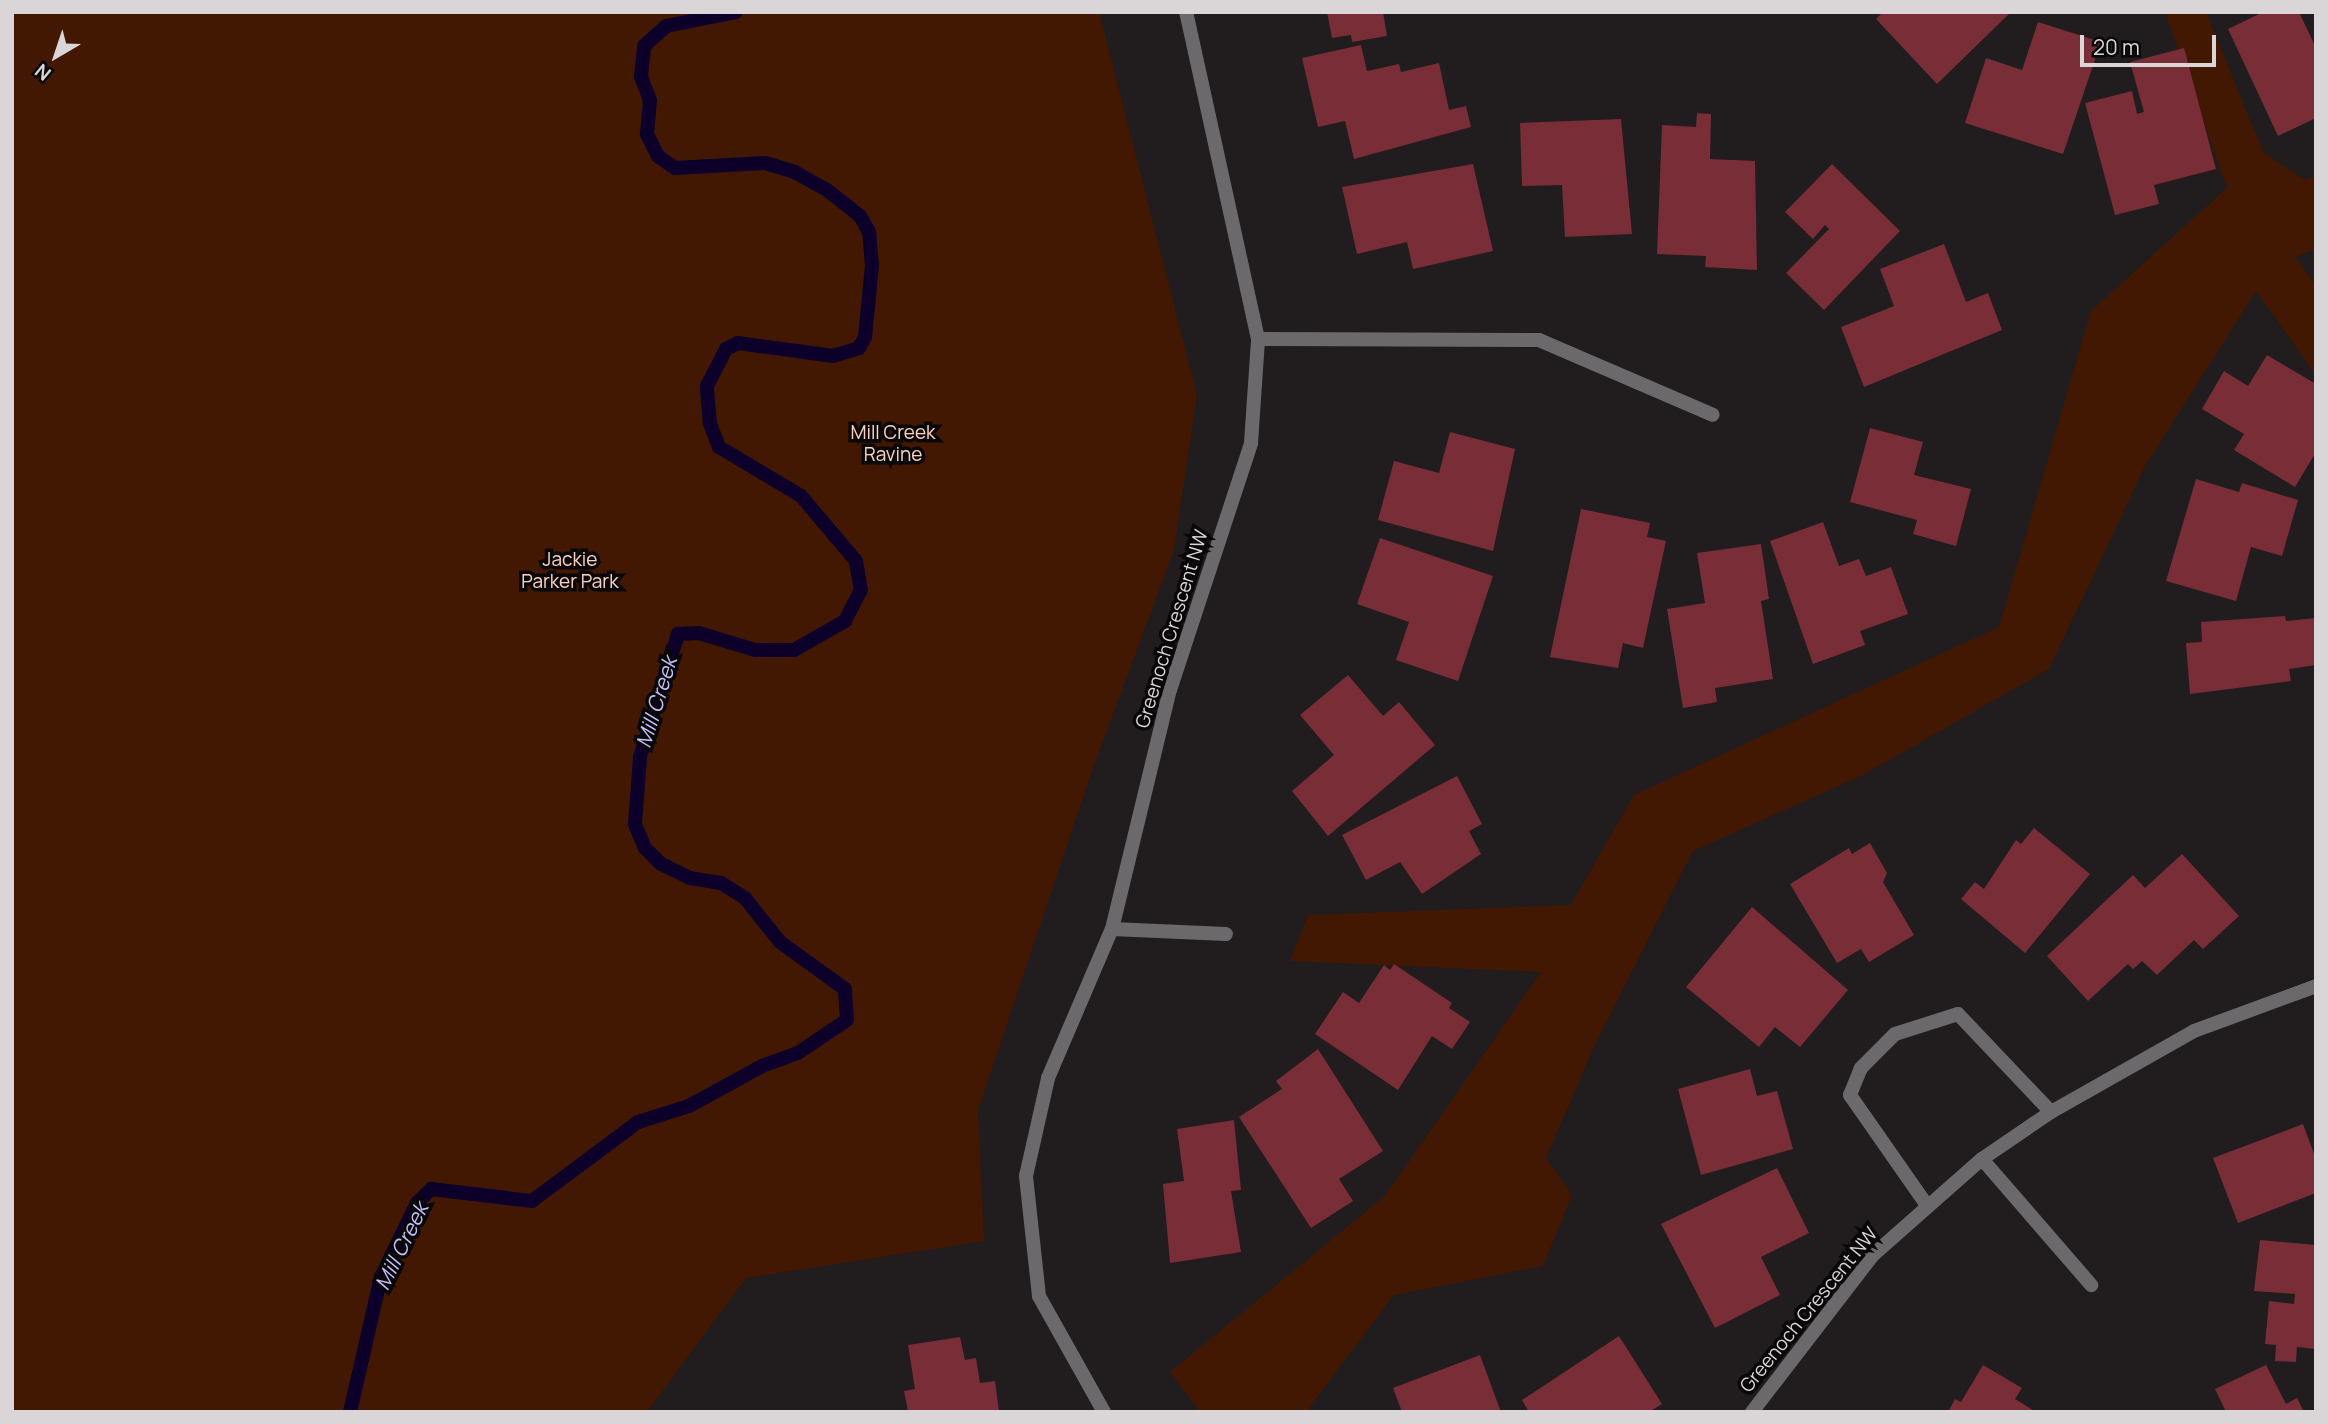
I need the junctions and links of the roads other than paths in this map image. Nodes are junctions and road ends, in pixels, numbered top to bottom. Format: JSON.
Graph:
{"nodes":[{"id":1,"x":1186,"y":12,"type":"edge"},
{"id":2,"x":1258,"y":339,"type":"junction"},
{"id":3,"x":1713,"y":415,"type":"dead end"},
{"id":4,"x":1112,"y":929,"type":"junction"},
{"id":5,"x":1226,"y":934,"type":"dead end"},
{"id":6,"x":2316,"y":986,"type":"edge"},
{"id":7,"x":2051,"y":1112,"type":"junction"},
{"id":8,"x":1982,"y":1159,"type":"junction"},
{"id":9,"x":1926,"y":1204,"type":"junction"},
{"id":10,"x":2091,"y":1285,"type":"dead end"},
{"id":11,"x":1104,"y":1412,"type":"edge"},
{"id":12,"x":1752,"y":1412,"type":"edge"}],
"edges":[{"from":1,"to":2,"type":"street","name":"Greenoch Crescent NW"},
{"from":2,"to":3,"type":"street"},
{"from":2,"to":4,"type":"street","name":"Greenoch Crescent NW"},
{"from":4,"to":5,"type":"street"},
{"from":4,"to":11,"type":"street","name":"Greenoch Crescent NW"},
{"from":6,"to":7,"type":"street","name":"Greenoch Crescent NW"},
{"from":7,"to":8,"type":"street","name":"Greenoch Crescent NW"},
{"from":7,"to":9,"type":"street"},
{"from":8,"to":9,"type":"street","name":"Greenoch Crescent NW"},
{"from":8,"to":10,"type":"street"},
{"from":9,"to":12,"type":"street","name":"Greenoch Crescent NW"}]}
